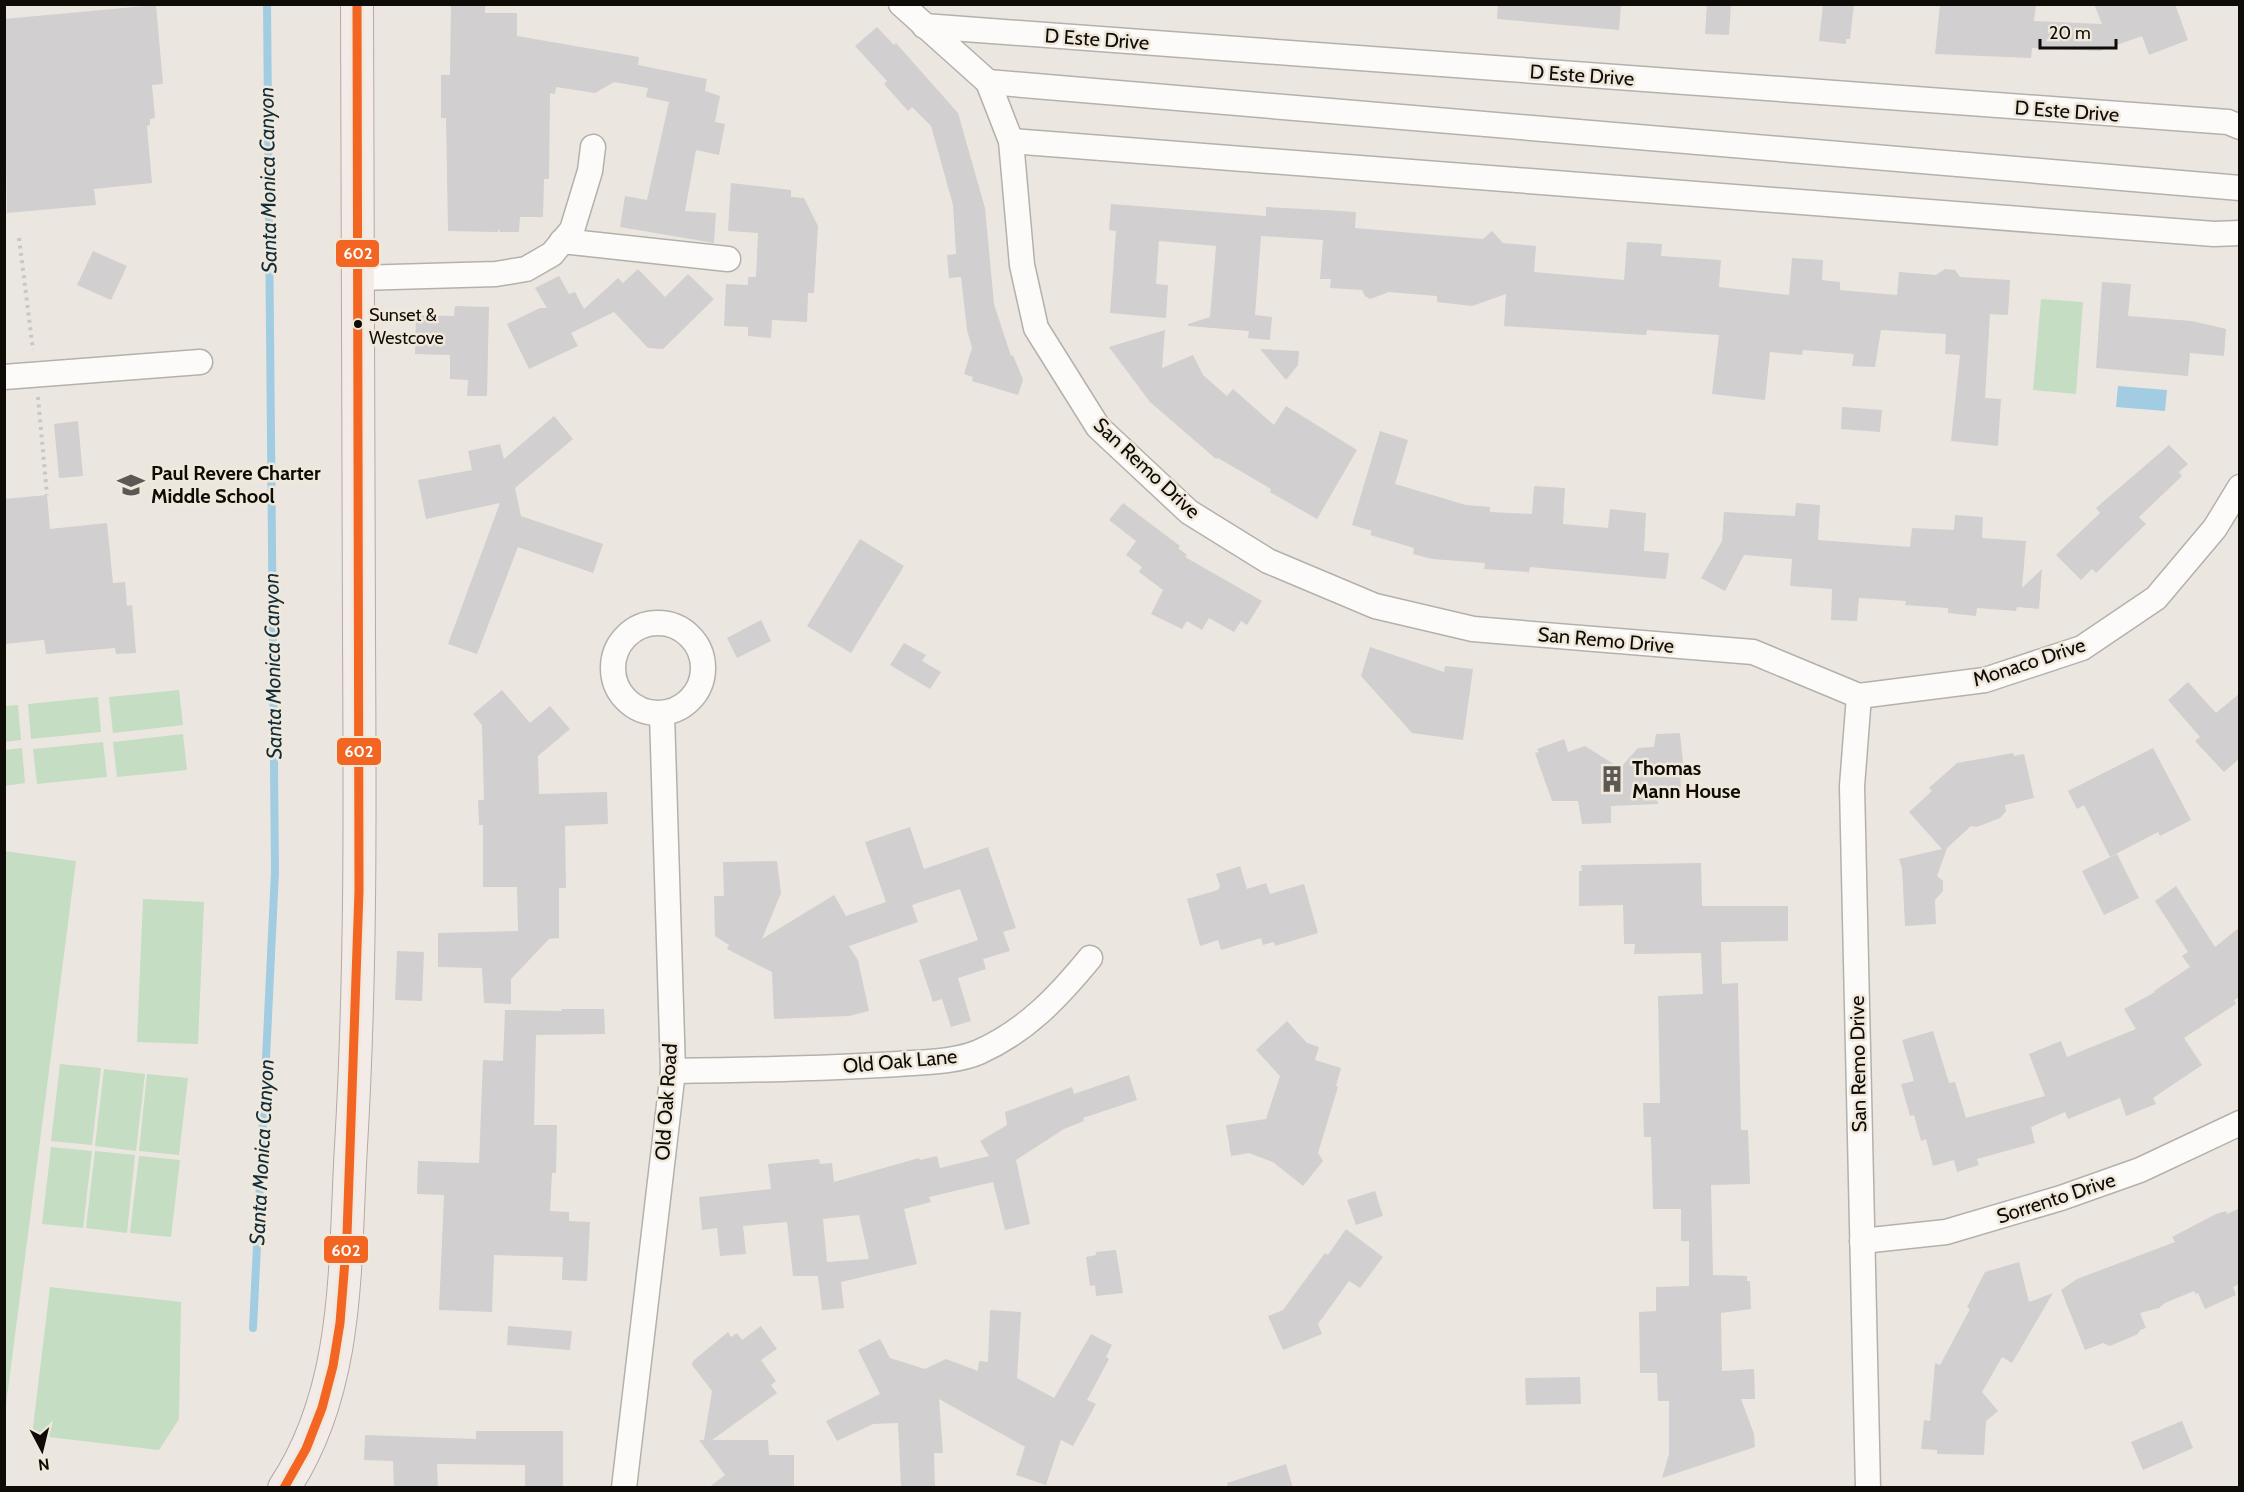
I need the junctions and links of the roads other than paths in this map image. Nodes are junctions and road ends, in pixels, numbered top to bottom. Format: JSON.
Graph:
{"nodes":[{"id":1,"x":357,"y":4,"type":"edge"},
{"id":2,"x":901,"y":4,"type":"edge"},
{"id":3,"x":924,"y":26,"type":"junction"},
{"id":4,"x":988,"y":82,"type":"junction"},
{"id":5,"x":2240,"y":127,"type":"edge"},
{"id":6,"x":1011,"y":141,"type":"junction"},
{"id":7,"x":593,"y":147,"type":"dead end"},
{"id":8,"x":2240,"y":188,"type":"edge"},
{"id":9,"x":2240,"y":233,"type":"edge"},
{"id":10,"x":562,"y":242,"type":"junction"},
{"id":11,"x":728,"y":259,"type":"dead end"},
{"id":12,"x":358,"y":278,"type":"junction"},
{"id":13,"x":200,"y":362,"type":"dead end"},
{"id":14,"x":4,"y":377,"type":"edge"},
{"id":15,"x":2240,"y":487,"type":"edge"},
{"id":16,"x":1859,"y":696,"type":"junction"},
{"id":17,"x":662,"y":714,"type":"dead end"},
{"id":18,"x":1090,"y":958,"type":"dead end"},
{"id":19,"x":673,"y":1071,"type":"junction"},
{"id":20,"x":2240,"y":1123,"type":"edge"},
{"id":21,"x":1862,"y":1241,"type":"junction"},
{"id":22,"x":284,"y":1488,"type":"edge"},
{"id":23,"x":624,"y":1488,"type":"edge"},
{"id":24,"x":1868,"y":1488,"type":"edge"}],
"edges":[{"from":1,"to":12,"type":"main road"},
{"from":2,"to":3,"type":"street","name":"San Remo Drive"},
{"from":3,"to":4,"type":"street","name":"San Remo Drive"},
{"from":3,"to":5,"type":"street","name":"D Este Drive"},
{"from":4,"to":6,"type":"street","name":"San Remo Drive"},
{"from":4,"to":8,"type":"street"},
{"from":6,"to":9,"type":"street"},
{"from":6,"to":16,"type":"street","name":"San Remo Drive"},
{"from":7,"to":10,"type":"street"},
{"from":10,"to":11,"type":"street"},
{"from":10,"to":12,"type":"street"},
{"from":12,"to":22,"type":"main road"},
{"from":13,"to":14,"type":"street"},
{"from":15,"to":16,"type":"street","name":"Monaco Drive"},
{"from":16,"to":21,"type":"street","name":"San Remo Drive"},
{"from":17,"to":19,"type":"street","name":"Old Oak Road"},
{"from":18,"to":19,"type":"street","name":"Old Oak Lane"},
{"from":19,"to":23,"type":"street","name":"Old Oak Road"},
{"from":20,"to":21,"type":"street","name":"Sorrento Drive"},
{"from":21,"to":24,"type":"street","name":"San Remo Drive"}]}
